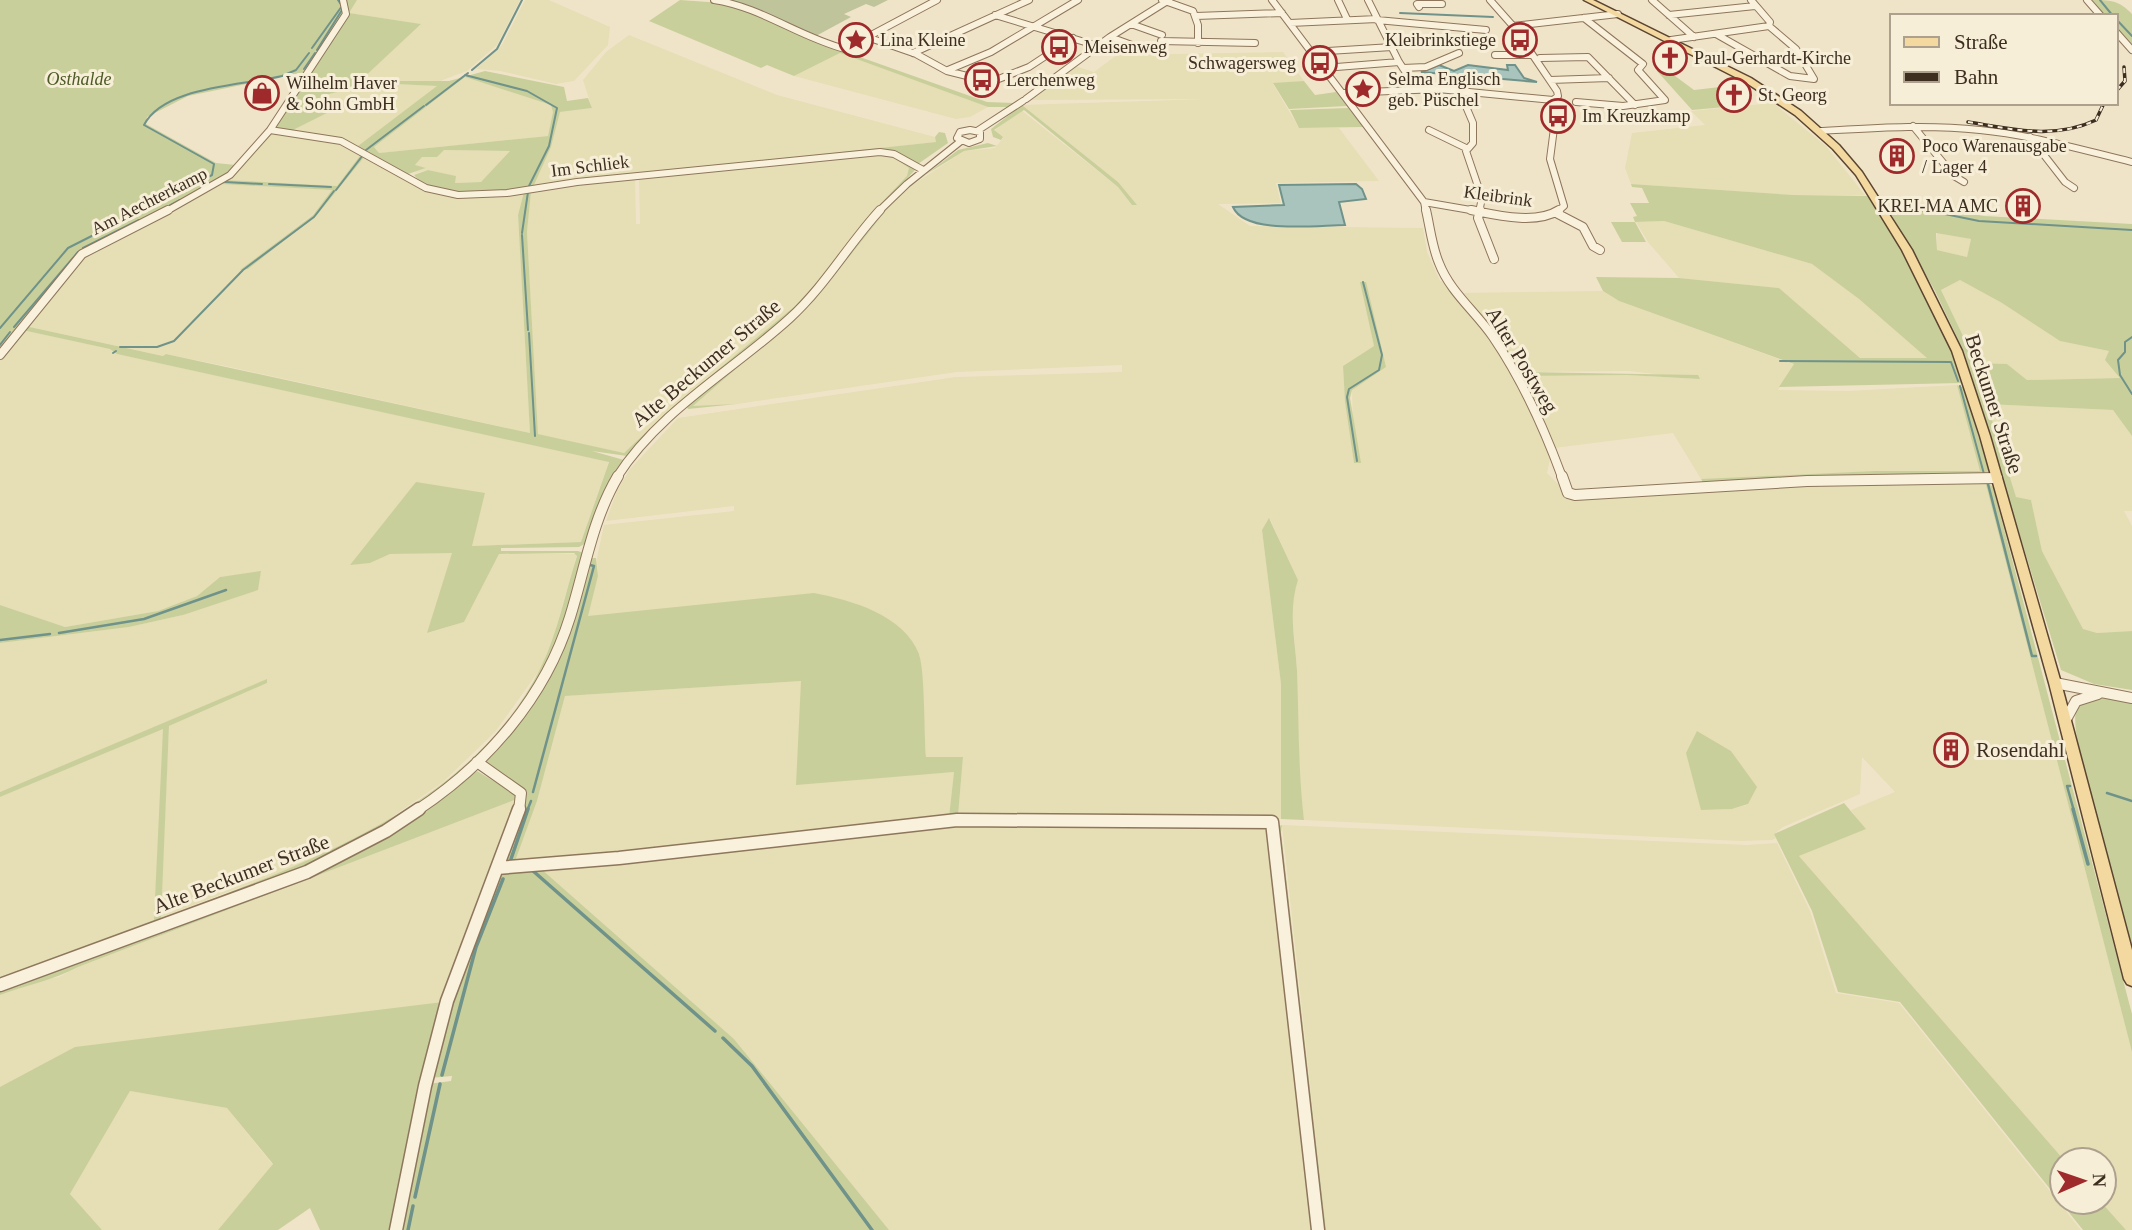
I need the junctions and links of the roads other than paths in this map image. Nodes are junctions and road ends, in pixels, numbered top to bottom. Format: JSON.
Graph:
{"nodes":[{"id":1,"x":343,"y":0,"type":"edge"},
{"id":2,"x":714,"y":0,"type":"edge"},
{"id":3,"x":937,"y":0,"type":"edge"},
{"id":4,"x":1029,"y":0,"type":"edge"},
{"id":5,"x":1078,"y":0,"type":"edge"},
{"id":6,"x":1272,"y":0,"type":"edge"},
{"id":7,"x":1338,"y":0,"type":"edge"},
{"id":8,"x":1368,"y":0,"type":"edge"},
{"id":9,"x":1490,"y":0,"type":"edge"},
{"id":10,"x":1588,"y":0,"type":"edge"},
{"id":11,"x":1652,"y":0,"type":"edge"},
{"id":12,"x":2087,"y":0,"type":"edge"},
{"id":13,"x":1166,"y":1,"type":"edge"},
{"id":14,"x":1442,"y":2,"type":"edge"},
{"id":15,"x":1753,"y":3,"type":"edge"},
{"id":16,"x":1417,"y":4,"type":"edge"},
{"id":17,"x":1282,"y":13,"type":"junction"},
{"id":18,"x":1445,"y":13,"type":"dead end"},
{"id":19,"x":1004,"y":14,"type":"junction"},
{"id":20,"x":2099,"y":14,"type":"edge"},
{"id":21,"x":1618,"y":15,"type":"junction"},
{"id":22,"x":1669,"y":15,"type":"junction"},
{"id":23,"x":1196,"y":16,"type":"junction"},
{"id":24,"x":1584,"y":18,"type":"junction"},
{"id":25,"x":1347,"y":19,"type":"junction"},
{"id":26,"x":1377,"y":20,"type":"junction"},
{"id":27,"x":1290,"y":23,"type":"junction"},
{"id":28,"x":1131,"y":24,"type":"junction"},
{"id":29,"x":1034,"y":26,"type":"junction"},
{"id":30,"x":1513,"y":26,"type":"junction"},
{"id":31,"x":1769,"y":26,"type":"junction"},
{"id":32,"x":1486,"y":30,"type":"dead end"},
{"id":33,"x":1716,"y":34,"type":"junction"},
{"id":34,"x":2118,"y":34,"type":"edge"},
{"id":35,"x":867,"y":37,"type":"junction"},
{"id":36,"x":1110,"y":37,"type":"junction"},
{"id":37,"x":1694,"y":37,"type":"junction"},
{"id":38,"x":1073,"y":38,"type":"junction"},
{"id":39,"x":1671,"y":40,"type":"junction"},
{"id":40,"x":1198,"y":43,"type":"junction"},
{"id":41,"x":1255,"y":43,"type":"dead end"},
{"id":42,"x":1098,"y":46,"type":"junction"},
{"id":43,"x":1392,"y":47,"type":"junction"},
{"id":44,"x":1140,"y":48,"type":"dead end"},
{"id":45,"x":2132,"y":50,"type":"edge"},
{"id":46,"x":913,"y":52,"type":"junction"},
{"id":47,"x":1312,"y":52,"type":"junction"},
{"id":48,"x":1459,"y":53,"type":"dead end"},
{"id":49,"x":1495,"y":55,"type":"dead end"},
{"id":50,"x":1536,"y":56,"type":"junction"},
{"id":51,"x":1401,"y":65,"type":"junction"},
{"id":52,"x":1324,"y":68,"type":"junction"},
{"id":53,"x":947,"y":71,"type":"junction"},
{"id":54,"x":1609,"y":78,"type":"junction"},
{"id":55,"x":1550,"y":80,"type":"junction"},
{"id":56,"x":1416,"y":88,"type":"junction"},
{"id":57,"x":1459,"y":90,"type":"junction"},
{"id":58,"x":1344,"y":93,"type":"junction"},
{"id":59,"x":1553,"y":100,"type":"junction"},
{"id":60,"x":1576,"y":102,"type":"dead end"},
{"id":61,"x":1635,"y":105,"type":"junction"},
{"id":62,"x":1913,"y":126,"type":"junction"},
{"id":63,"x":270,"y":130,"type":"junction"},
{"id":64,"x":1429,"y":130,"type":"dead end"},
{"id":65,"x":1842,"y":130,"type":"junction"},
{"id":66,"x":977,"y":131,"type":"junction"},
{"id":67,"x":1820,"y":131,"type":"junction"},
{"id":68,"x":2030,"y":137,"type":"junction"},
{"id":69,"x":961,"y":141,"type":"junction"},
{"id":70,"x":1836,"y":147,"type":"junction"},
{"id":71,"x":1466,"y":148,"type":"junction"},
{"id":72,"x":2130,"y":159,"type":"edge"},
{"id":73,"x":923,"y":170,"type":"junction"},
{"id":74,"x":1964,"y":182,"type":"dead end"},
{"id":75,"x":2074,"y":188,"type":"dead end"},
{"id":76,"x":1424,"y":202,"type":"junction"},
{"id":77,"x":1480,"y":210,"type":"junction"},
{"id":78,"x":1559,"y":214,"type":"junction"},
{"id":79,"x":1600,"y":250,"type":"dead end"},
{"id":80,"x":1494,"y":259,"type":"dead end"},
{"id":81,"x":0,"y":355,"type":"edge"},
{"id":82,"x":1997,"y":478,"type":"junction"},
{"id":83,"x":2055,"y":683,"type":"junction"},
{"id":84,"x":2105,"y":693,"type":"junction"},
{"id":85,"x":2132,"y":698,"type":"edge"},
{"id":86,"x":2064,"y":724,"type":"junction"},
{"id":87,"x":477,"y":762,"type":"junction"},
{"id":88,"x":497,"y":867,"type":"junction"},
{"id":89,"x":2132,"y":979,"type":"edge"},
{"id":90,"x":0,"y":985,"type":"edge"},
{"id":91,"x":396,"y":1230,"type":"edge"},
{"id":92,"x":1318,"y":1230,"type":"edge"}],
"edges":[{"from":1,"to":63,"type":"street","name":"Am Aechterkamp"},
{"from":2,"to":35,"type":"street"},
{"from":3,"to":35,"type":"street"},
{"from":4,"to":19,"type":"street"},
{"from":5,"to":29,"type":"street"},
{"from":6,"to":17,"type":"street","name":"Alter Postweg"},
{"from":7,"to":25,"type":"street"},
{"from":8,"to":26,"type":"street"},
{"from":9,"to":30,"type":"street","name":"Kleibrink"},
{"from":10,"to":21,"type":"main road","name":"Beckumer Straße"},
{"from":11,"to":22,"type":"street"},
{"from":12,"to":20,"type":"street"},
{"from":13,"to":23,"type":"street"},
{"from":13,"to":28,"type":"street","name":"Alte Beckumer Straße"},
{"from":14,"to":16,"type":"street"},
{"from":14,"to":18,"type":"street"},
{"from":15,"to":22,"type":"street"},
{"from":15,"to":31,"type":"street"},
{"from":17,"to":23,"type":"street"},
{"from":17,"to":27,"type":"street","name":"Alter Postweg"},
{"from":19,"to":29,"type":"street"},
{"from":19,"to":46,"type":"street"},
{"from":21,"to":24,"type":"street"},
{"from":21,"to":39,"type":"main road","name":"Beckumer Straße"},
{"from":22,"to":37,"type":"street"},
{"from":23,"to":40,"type":"street"},
{"from":24,"to":30,"type":"street"},
{"from":24,"to":61,"type":"street"},
{"from":25,"to":26,"type":"street"},
{"from":25,"to":27,"type":"street"},
{"from":26,"to":32,"type":"street"},
{"from":26,"to":43,"type":"street"},
{"from":27,"to":47,"type":"street","name":"Alter Postweg"},
{"from":28,"to":36,"type":"street","name":"Alte Beckumer Straße"},
{"from":28,"to":40,"type":"street"},
{"from":29,"to":38,"type":"street"},
{"from":29,"to":53,"type":"street"},
{"from":30,"to":50,"type":"street","name":"Kleibrink"},
{"from":31,"to":33,"type":"street"},
{"from":31,"to":33,"type":"street"},
{"from":33,"to":37,"type":"street"},
{"from":34,"to":45,"type":"street"},
{"from":35,"to":46,"type":"street"},
{"from":36,"to":42,"type":"street","name":"Alte Beckumer Straße"},
{"from":36,"to":44,"type":"street"},
{"from":37,"to":39,"type":"street"},
{"from":38,"to":42,"type":"street"},
{"from":38,"to":53,"type":"street"},
{"from":39,"to":67,"type":"main road","name":"Beckumer Straße"},
{"from":40,"to":41,"type":"street"},
{"from":42,"to":66,"type":"street","name":"Alte Beckumer Straße"},
{"from":43,"to":47,"type":"street"},
{"from":43,"to":51,"type":"street"},
{"from":46,"to":53,"type":"street"},
{"from":47,"to":52,"type":"street","name":"Alter Postweg"},
{"from":48,"to":51,"type":"street"},
{"from":49,"to":50,"type":"street"},
{"from":50,"to":54,"type":"street"},
{"from":50,"to":55,"type":"street","name":"Kleibrink"},
{"from":51,"to":52,"type":"street"},
{"from":51,"to":56,"type":"street"},
{"from":52,"to":58,"type":"street","name":"Alter Postweg"},
{"from":54,"to":55,"type":"street"},
{"from":54,"to":61,"type":"street"},
{"from":55,"to":59,"type":"street","name":"Kleibrink"},
{"from":56,"to":57,"type":"street"},
{"from":56,"to":58,"type":"street"},
{"from":57,"to":59,"type":"street"},
{"from":57,"to":71,"type":"street"},
{"from":58,"to":76,"type":"street","name":"Alter Postweg"},
{"from":59,"to":78,"type":"street","name":"Kleibrink"},
{"from":60,"to":61,"type":"street"},
{"from":62,"to":65,"type":"street"},
{"from":62,"to":68,"type":"street"},
{"from":62,"to":74,"type":"street"},
{"from":63,"to":73,"type":"street","name":"Im Schliek"},
{"from":63,"to":81,"type":"street","name":"Am Aechterkamp"},
{"from":64,"to":71,"type":"street"},
{"from":65,"to":67,"type":"street"},
{"from":65,"to":70,"type":"street"},
{"from":66,"to":69,"type":"street","name":"Alte Beckumer Straße"},
{"from":66,"to":69,"type":"street","name":"Alte Beckumer Straße"},
{"from":67,"to":70,"type":"main road","name":"Beckumer Straße"},
{"from":68,"to":72,"type":"street"},
{"from":68,"to":75,"type":"street"},
{"from":69,"to":73,"type":"street","name":"Alte Beckumer Straße"},
{"from":70,"to":82,"type":"main road","name":"Beckumer Straße"},
{"from":71,"to":77,"type":"street"},
{"from":73,"to":87,"type":"street","name":"Alte Beckumer Straße"},
{"from":76,"to":77,"type":"street","name":"Kleibrink"},
{"from":76,"to":82,"type":"street","name":"Alter Postweg"},
{"from":77,"to":78,"type":"street","name":"Kleibrink"},
{"from":77,"to":80,"type":"street"},
{"from":78,"to":79,"type":"street"},
{"from":82,"to":83,"type":"main road","name":"Beckumer Straße"},
{"from":83,"to":84,"type":"street"},
{"from":83,"to":86,"type":"main road","name":"Beckumer Straße"},
{"from":84,"to":85,"type":"street"},
{"from":84,"to":86,"type":"street"},
{"from":86,"to":89,"type":"main road","name":"Beckumer Straße"},
{"from":87,"to":88,"type":"street"},
{"from":87,"to":90,"type":"street","name":"Alte Beckumer Straße"},
{"from":88,"to":91,"type":"street"},
{"from":88,"to":92,"type":"street"}]}
